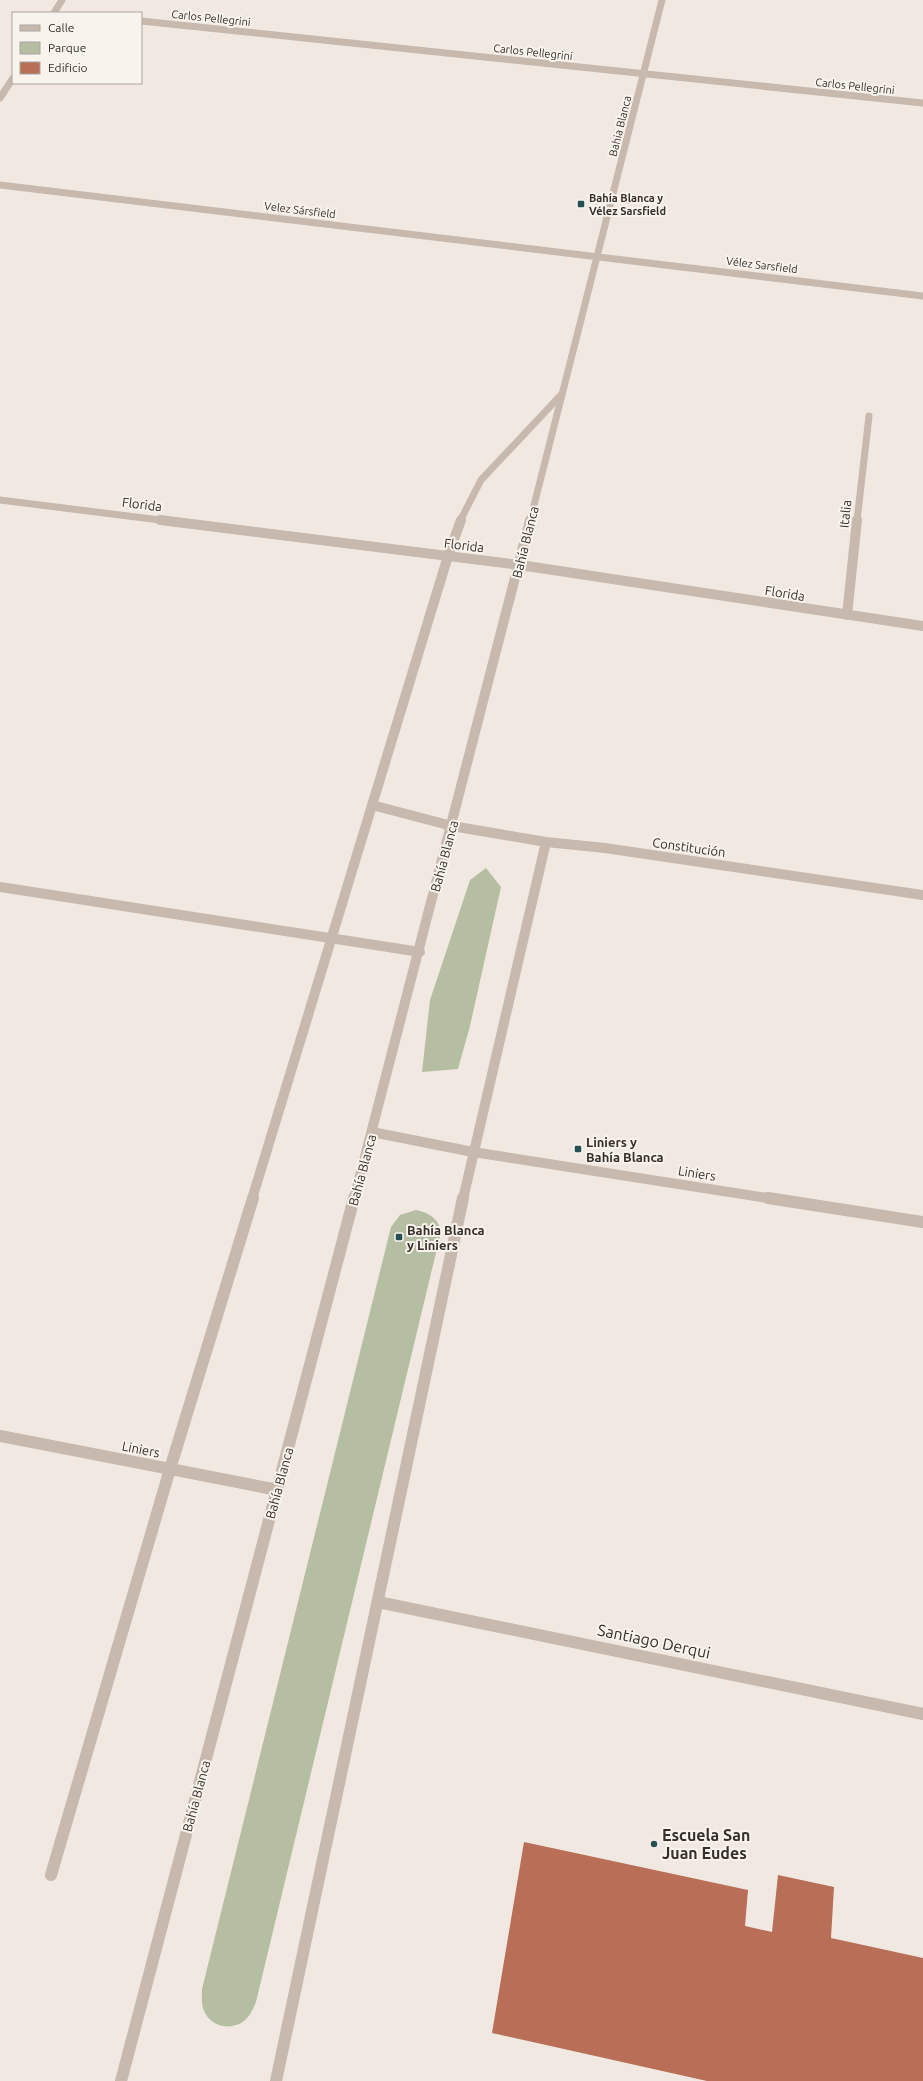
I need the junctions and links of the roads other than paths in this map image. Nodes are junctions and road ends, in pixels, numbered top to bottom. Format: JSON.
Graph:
{"nodes":[{"id":1,"x":62,"y":0,"type":"edge"},
{"id":2,"x":662,"y":0,"type":"edge"},
{"id":3,"x":55,"y":12,"type":"edge"},
{"id":4,"x":142,"y":21,"type":"edge"},
{"id":5,"x":644,"y":73,"type":"junction"},
{"id":6,"x":12,"y":80,"type":"edge"},
{"id":7,"x":0,"y":98,"type":"edge"},
{"id":8,"x":923,"y":103,"type":"edge"},
{"id":9,"x":0,"y":184,"type":"edge"},
{"id":10,"x":597,"y":257,"type":"junction"},
{"id":11,"x":923,"y":296,"type":"edge"},
{"id":12,"x":563,"y":394,"type":"junction"},
{"id":13,"x":869,"y":416,"type":"dead end"},
{"id":14,"x":0,"y":500,"type":"edge"},
{"id":15,"x":448,"y":556,"type":"junction"},
{"id":16,"x":520,"y":565,"type":"junction"},
{"id":17,"x":847,"y":615,"type":"junction"},
{"id":18,"x":923,"y":626,"type":"edge"},
{"id":19,"x":372,"y":805,"type":"junction"},
{"id":20,"x":452,"y":826,"type":"junction"},
{"id":21,"x":546,"y":842,"type":"junction"},
{"id":22,"x":0,"y":887,"type":"edge"},
{"id":23,"x":923,"y":895,"type":"edge"},
{"id":24,"x":331,"y":938,"type":"junction"},
{"id":25,"x":420,"y":952,"type":"junction"},
{"id":26,"x":372,"y":1132,"type":"junction"},
{"id":27,"x":473,"y":1152,"type":"junction"},
{"id":28,"x":923,"y":1222,"type":"edge"},
{"id":29,"x":0,"y":1436,"type":"edge"},
{"id":30,"x":170,"y":1469,"type":"junction"},
{"id":31,"x":278,"y":1490,"type":"junction"},
{"id":32,"x":378,"y":1602,"type":"junction"},
{"id":33,"x":923,"y":1714,"type":"edge"},
{"id":34,"x":51,"y":1875,"type":"dead end"},
{"id":35,"x":121,"y":2081,"type":"edge"},
{"id":36,"x":276,"y":2081,"type":"edge"}],
"edges":[{"from":1,"to":3,"type":"street"},
{"from":2,"to":5,"type":"street","name":"Bahia Blanca"},
{"from":4,"to":5,"type":"street","name":"Carlos Pellegrini"},
{"from":5,"to":8,"type":"street","name":"Carlos Pellegrini"},
{"from":5,"to":10,"type":"street","name":"Bahia Blanca"},
{"from":6,"to":7,"type":"street"},
{"from":9,"to":10,"type":"street","name":"Velez Sársfield"},
{"from":10,"to":11,"type":"street","name":"Vélez Sarsfield"},
{"from":10,"to":12,"type":"street","name":"Bahía Blanca"},
{"from":12,"to":15,"type":"street"},
{"from":12,"to":16,"type":"street","name":"Bahía Blanca"},
{"from":13,"to":17,"type":"street","name":"Italia"},
{"from":14,"to":15,"type":"street","name":"Florida"},
{"from":15,"to":16,"type":"street","name":"Florida"},
{"from":15,"to":19,"type":"street"},
{"from":16,"to":17,"type":"street","name":"Florida"},
{"from":16,"to":20,"type":"street","name":"Bahía Blanca"},
{"from":17,"to":18,"type":"street","name":"Florida"},
{"from":19,"to":20,"type":"street","name":"Constitución"},
{"from":19,"to":24,"type":"street"},
{"from":20,"to":21,"type":"street","name":"Constitución"},
{"from":20,"to":25,"type":"street","name":"Bahía Blanca"},
{"from":21,"to":23,"type":"street","name":"Constitución"},
{"from":21,"to":27,"type":"street"},
{"from":22,"to":24,"type":"street"},
{"from":24,"to":25,"type":"street"},
{"from":24,"to":30,"type":"street"},
{"from":25,"to":26,"type":"street","name":"Bahía Blanca"},
{"from":26,"to":27,"type":"street","name":"Liniers"},
{"from":26,"to":31,"type":"street","name":"Bahía Blanca"},
{"from":27,"to":28,"type":"street","name":"Liniers"},
{"from":27,"to":32,"type":"street"},
{"from":29,"to":30,"type":"street","name":"Liniers"},
{"from":30,"to":31,"type":"street","name":"Liniers"},
{"from":30,"to":34,"type":"street"},
{"from":31,"to":35,"type":"street","name":"Bahía Blanca"},
{"from":32,"to":33,"type":"street","name":"Santiago Derqui"},
{"from":32,"to":36,"type":"street"}]}
